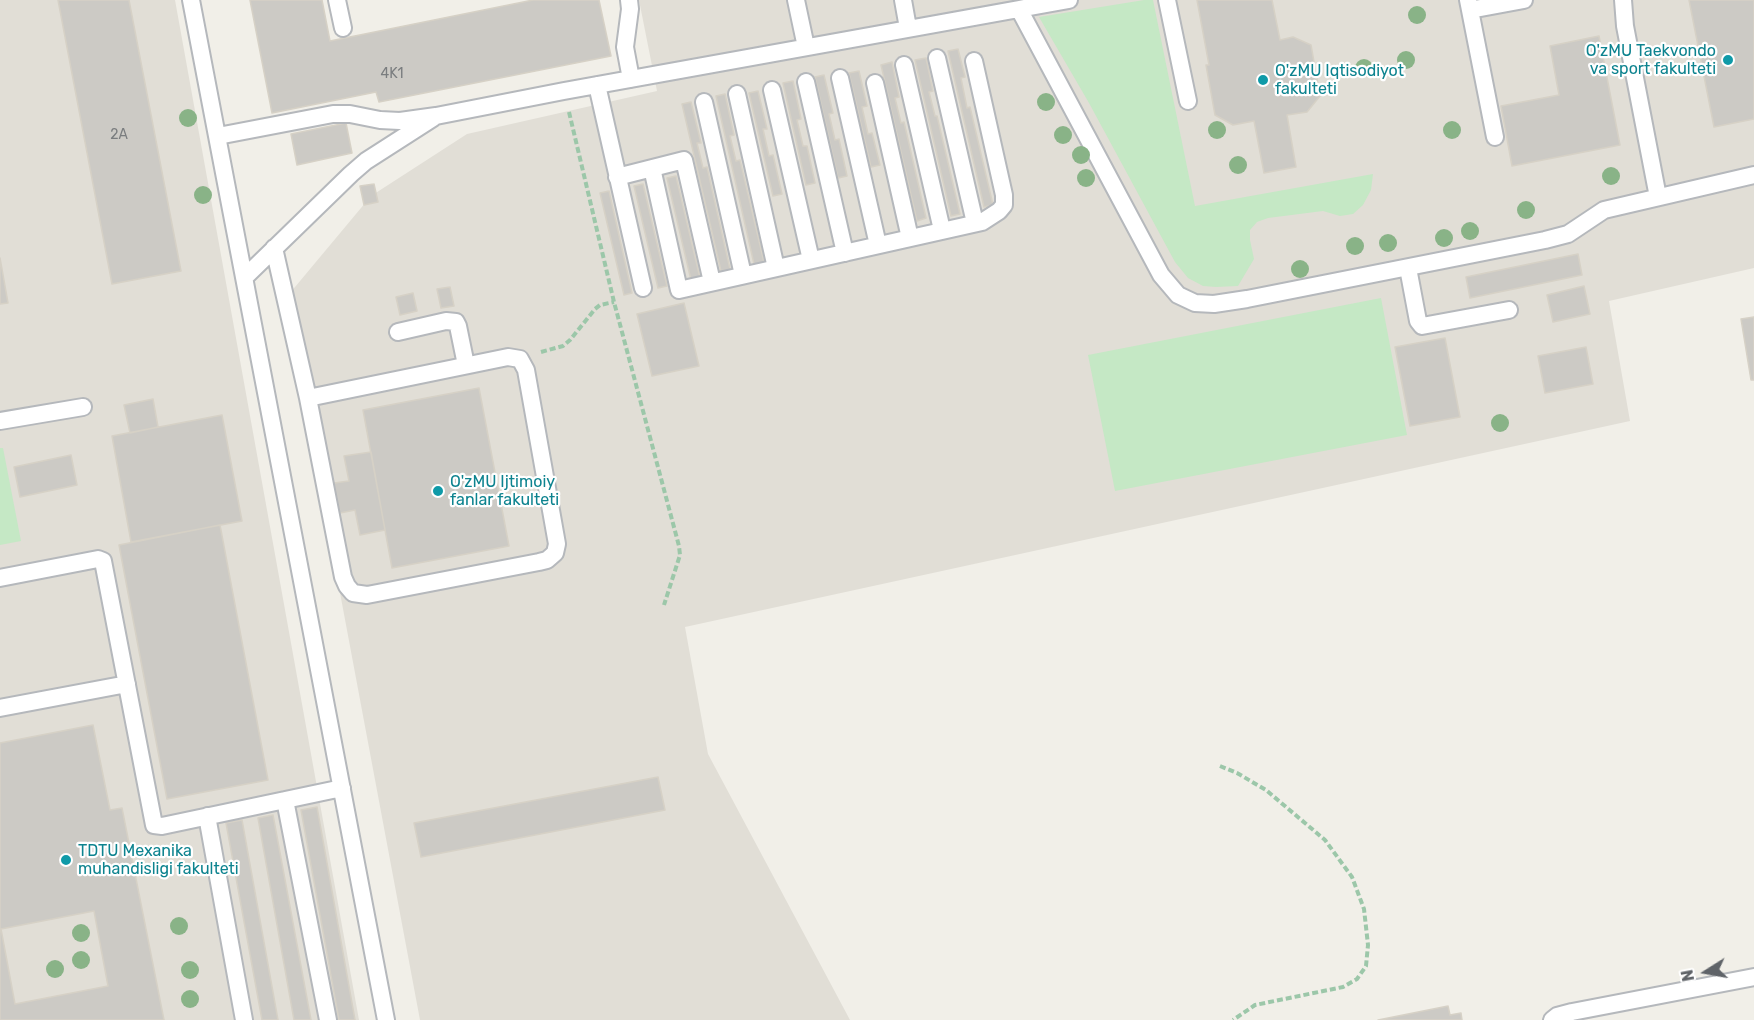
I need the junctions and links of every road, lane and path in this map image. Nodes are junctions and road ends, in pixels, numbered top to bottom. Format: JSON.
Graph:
{"nodes":[{"id":1,"x":190,"y":0,"type":"edge"},
{"id":2,"x":337,"y":0,"type":"edge"},
{"id":3,"x":629,"y":0,"type":"edge"},
{"id":4,"x":796,"y":0,"type":"edge"},
{"id":5,"x":903,"y":0,"type":"edge"},
{"id":6,"x":1069,"y":0,"type":"edge"},
{"id":7,"x":1167,"y":0,"type":"edge"},
{"id":8,"x":1524,"y":0,"type":"edge"},
{"id":9,"x":1623,"y":0,"type":"edge"},
{"id":10,"x":1469,"y":5,"type":"edge"},
{"id":11,"x":1019,"y":9,"type":"junction"},
{"id":12,"x":343,"y":28,"type":"dead end"},
{"id":13,"x":908,"y":28,"type":"junction"},
{"id":14,"x":806,"y":47,"type":"junction"},
{"id":15,"x":937,"y":58,"type":"dead end"},
{"id":16,"x":974,"y":61,"type":"dead end"},
{"id":17,"x":904,"y":65,"type":"dead end"},
{"id":18,"x":840,"y":78,"type":"dead end"},
{"id":19,"x":631,"y":79,"type":"junction"},
{"id":20,"x":806,"y":82,"type":"dead end"},
{"id":21,"x":874,"y":83,"type":"dead end"},
{"id":22,"x":597,"y":85,"type":"junction"},
{"id":23,"x":772,"y":90,"type":"dead end"},
{"id":24,"x":564,"y":91,"type":"junction"},
{"id":25,"x":737,"y":94,"type":"dead end"},
{"id":26,"x":1188,"y":101,"type":"dead end"},
{"id":27,"x":704,"y":102,"type":"dead end"},
{"id":28,"x":436,"y":116,"type":"junction"},
{"id":29,"x":218,"y":136,"type":"junction"},
{"id":30,"x":1495,"y":137,"type":"dead end"},
{"id":31,"x":652,"y":168,"type":"junction"},
{"id":32,"x":1754,"y":175,"type":"edge"},
{"id":33,"x":617,"y":177,"type":"junction"},
{"id":34,"x":1658,"y":197,"type":"junction"},
{"id":35,"x":975,"y":223,"type":"junction"},
{"id":36,"x":942,"y":230,"type":"junction"},
{"id":37,"x":910,"y":238,"type":"junction"},
{"id":38,"x":878,"y":245,"type":"junction"},
{"id":39,"x":274,"y":248,"type":"junction"},
{"id":40,"x":845,"y":253,"type":"junction"},
{"id":41,"x":811,"y":260,"type":"junction"},
{"id":42,"x":776,"y":268,"type":"junction"},
{"id":43,"x":1408,"y":268,"type":"junction"},
{"id":44,"x":743,"y":275,"type":"junction"},
{"id":45,"x":245,"y":277,"type":"junction"},
{"id":46,"x":712,"y":282,"type":"junction"},
{"id":47,"x":643,"y":288,"type":"dead end"},
{"id":48,"x":614,"y":302,"type":"junction"},
{"id":49,"x":1509,"y":310,"type":"dead end"},
{"id":50,"x":398,"y":332,"type":"dead end"},
{"id":51,"x":520,"y":359,"type":"junction"},
{"id":52,"x":466,"y":365,"type":"junction"},
{"id":53,"x":308,"y":398,"type":"junction"},
{"id":54,"x":83,"y":407,"type":"dead end"},
{"id":55,"x":0,"y":421,"type":"edge"},
{"id":56,"x":0,"y":578,"type":"edge"},
{"id":57,"x":664,"y":604,"type":"dead end"},
{"id":58,"x":127,"y":684,"type":"junction"},
{"id":59,"x":0,"y":708,"type":"edge"},
{"id":60,"x":1220,"y":766,"type":"dead end"},
{"id":61,"x":342,"y":788,"type":"junction"},
{"id":62,"x":285,"y":800,"type":"junction"},
{"id":63,"x":207,"y":816,"type":"junction"},
{"id":64,"x":1754,"y":977,"type":"edge"},
{"id":65,"x":244,"y":1020,"type":"edge"},
{"id":66,"x":328,"y":1020,"type":"edge"},
{"id":67,"x":386,"y":1020,"type":"edge"},
{"id":68,"x":1233,"y":1020,"type":"edge"},
{"id":69,"x":1552,"y":1020,"type":"edge"}],
"edges":[{"from":1,"to":29,"type":"lane"},
{"from":2,"to":12,"type":"lane"},
{"from":3,"to":19,"type":"lane"},
{"from":4,"to":14,"type":"lane"},
{"from":5,"to":13,"type":"lane"},
{"from":6,"to":11,"type":"lane"},
{"from":7,"to":26,"type":"lane"},
{"from":8,"to":10,"type":"lane"},
{"from":9,"to":34,"type":"lane"},
{"from":10,"to":30,"type":"lane"},
{"from":11,"to":13,"type":"lane"},
{"from":11,"to":43,"type":"lane"},
{"from":13,"to":14,"type":"lane"},
{"from":14,"to":19,"type":"lane"},
{"from":15,"to":35,"type":"lane"},
{"from":16,"to":35,"type":"lane"},
{"from":17,"to":36,"type":"lane"},
{"from":18,"to":38,"type":"lane"},
{"from":19,"to":22,"type":"lane"},
{"from":20,"to":40,"type":"lane"},
{"from":21,"to":37,"type":"lane"},
{"from":22,"to":24,"type":"lane"},
{"from":22,"to":33,"type":"lane"},
{"from":23,"to":41,"type":"lane"},
{"from":24,"to":28,"type":"lane"},
{"from":24,"to":48,"type":"path"},
{"from":25,"to":42,"type":"lane"},
{"from":27,"to":44,"type":"lane"},
{"from":28,"to":29,"type":"lane"},
{"from":28,"to":39,"type":"lane"},
{"from":29,"to":45,"type":"lane"},
{"from":31,"to":33,"type":"lane"},
{"from":31,"to":46,"type":"lane"},
{"from":31,"to":46,"type":"lane"},
{"from":32,"to":34,"type":"lane"},
{"from":33,"to":47,"type":"lane"},
{"from":34,"to":43,"type":"lane"},
{"from":35,"to":36,"type":"lane"},
{"from":36,"to":37,"type":"lane"},
{"from":37,"to":38,"type":"lane"},
{"from":38,"to":40,"type":"lane"},
{"from":39,"to":45,"type":"lane"},
{"from":39,"to":53,"type":"lane"},
{"from":40,"to":41,"type":"lane"},
{"from":41,"to":42,"type":"lane"},
{"from":42,"to":44,"type":"lane"},
{"from":43,"to":49,"type":"lane"},
{"from":44,"to":46,"type":"lane"},
{"from":45,"to":61,"type":"lane"},
{"from":48,"to":51,"type":"path"},
{"from":48,"to":57,"type":"path"},
{"from":50,"to":52,"type":"lane"},
{"from":51,"to":52,"type":"lane"},
{"from":51,"to":53,"type":"lane"},
{"from":52,"to":53,"type":"lane"},
{"from":54,"to":55,"type":"lane"},
{"from":56,"to":58,"type":"lane"},
{"from":58,"to":59,"type":"lane"},
{"from":58,"to":63,"type":"lane"},
{"from":60,"to":68,"type":"path"},
{"from":61,"to":62,"type":"lane"},
{"from":61,"to":67,"type":"lane"},
{"from":62,"to":63,"type":"lane"},
{"from":62,"to":66,"type":"lane"},
{"from":63,"to":65,"type":"lane"},
{"from":64,"to":69,"type":"lane"}]}
